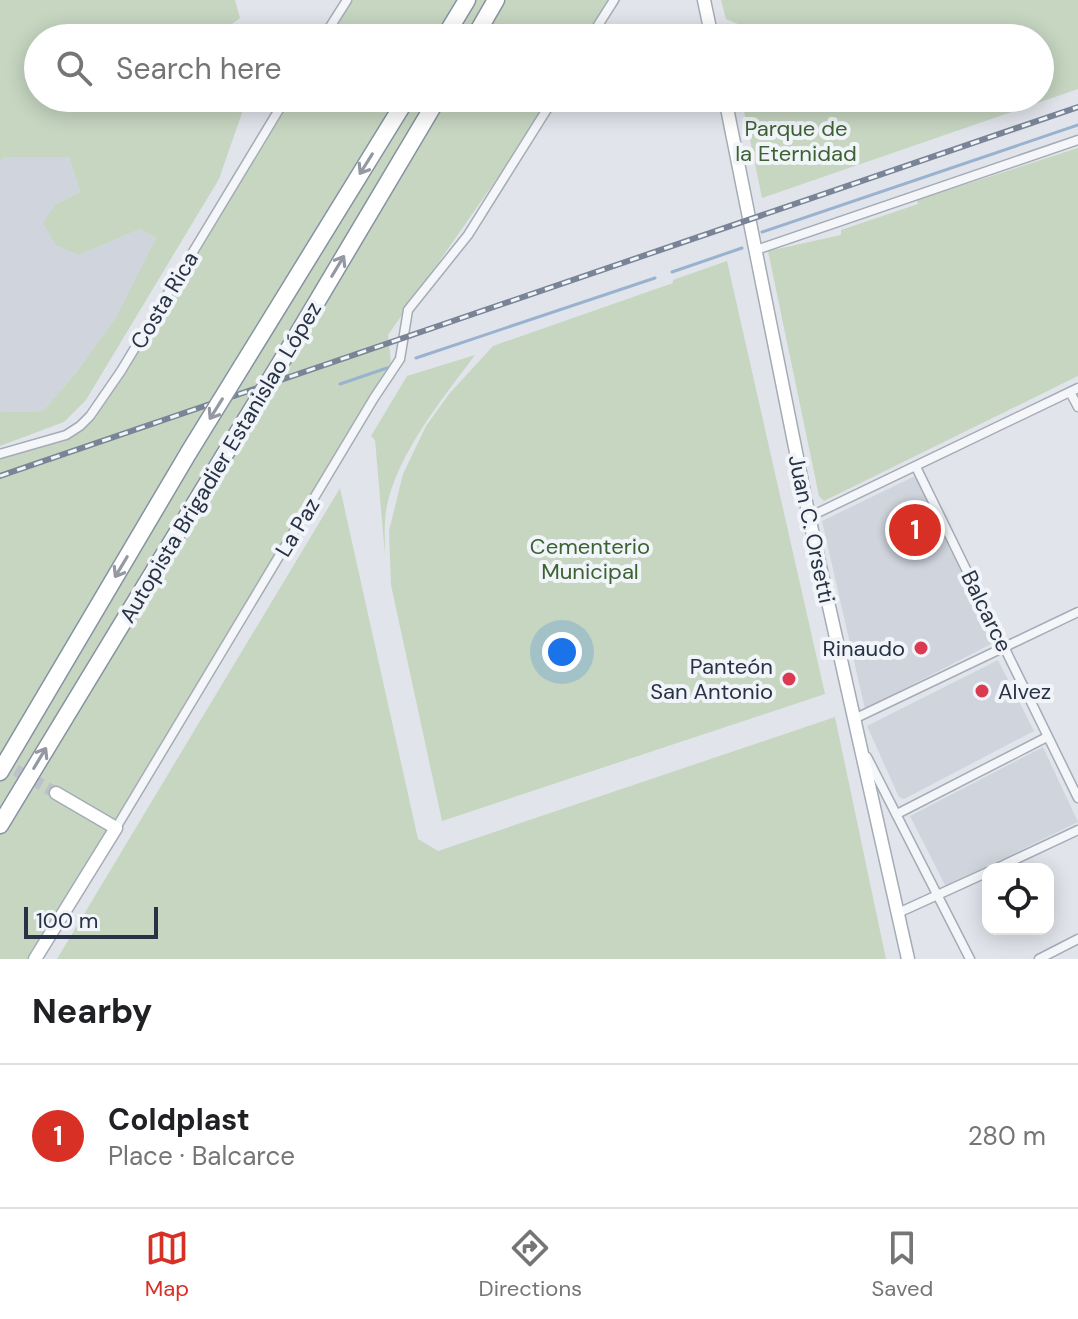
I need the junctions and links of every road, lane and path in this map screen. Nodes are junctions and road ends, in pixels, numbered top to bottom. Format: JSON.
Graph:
{"nodes":[{"id":1,"x":347,"y":0,"type":"edge"},
{"id":2,"x":467,"y":0,"type":"edge"},
{"id":3,"x":496,"y":0,"type":"edge"},
{"id":4,"x":614,"y":0,"type":"edge"},
{"id":5,"x":704,"y":0,"type":"edge"},
{"id":6,"x":332,"y":24,"type":"edge"},
{"id":7,"x":452,"y":24,"type":"edge"},
{"id":8,"x":482,"y":24,"type":"edge"},
{"id":9,"x":599,"y":24,"type":"edge"},
{"id":10,"x":709,"y":24,"type":"edge"},
{"id":11,"x":278,"y":112,"type":"edge"},
{"id":12,"x":398,"y":112,"type":"edge"},
{"id":13,"x":430,"y":112,"type":"edge"},
{"id":14,"x":545,"y":112,"type":"edge"},
{"id":15,"x":728,"y":112,"type":"edge"},
{"id":16,"x":1078,"y":140,"type":"edge"},
{"id":17,"x":756,"y":250,"type":"junction"},
{"id":18,"x":1074,"y":390,"type":"edge"},
{"id":19,"x":1078,"y":407,"type":"edge"},
{"id":20,"x":0,"y":454,"type":"edge"},
{"id":21,"x":916,"y":467,"type":"junction"},
{"id":22,"x":809,"y":517,"type":"junction"},
{"id":23,"x":1078,"y":612,"type":"edge"},
{"id":24,"x":1005,"y":646,"type":"junction"},
{"id":25,"x":854,"y":719,"type":"junction"},
{"id":26,"x":1047,"y":737,"type":"junction"},
{"id":27,"x":859,"y":743,"type":"junction"},
{"id":28,"x":0,"y":772,"type":"edge"},
{"id":29,"x":56,"y":793,"type":"tunnel mouth"},
{"id":30,"x":1078,"y":798,"type":"edge"},
{"id":31,"x":897,"y":814,"type":"junction"},
{"id":32,"x":0,"y":825,"type":"edge"},
{"id":33,"x":116,"y":828,"type":"junction"},
{"id":34,"x":1078,"y":830,"type":"edge"},
{"id":35,"x":1008,"y":863,"type":"edge"},
{"id":36,"x":982,"y":875,"type":"edge"},
{"id":37,"x":938,"y":896,"type":"junction"},
{"id":38,"x":898,"y":913,"type":"junction"},
{"id":39,"x":1078,"y":939,"type":"edge"},
{"id":40,"x":35,"y":959,"type":"edge"},
{"id":41,"x":908,"y":959,"type":"edge"},
{"id":42,"x":970,"y":959,"type":"edge"},
{"id":43,"x":1039,"y":959,"type":"edge"}],
"edges":[{"from":1,"to":6,"type":"street"},
{"from":2,"to":7,"type":"highway"},
{"from":3,"to":8,"type":"highway"},
{"from":4,"to":9,"type":"street"},
{"from":5,"to":10,"type":"street"},
{"from":11,"to":20,"type":"street","name":"Costa Rica"},
{"from":12,"to":28,"type":"highway","name":"Autopista Brigadier Estanislao López","one_way":true,"bridge":true},
{"from":32,"to":13,"type":"highway","name":"Autopista Brigadier Estanislao López","one_way":true,"bridge":true},
{"from":14,"to":33,"type":"street","name":"La Paz"},
{"from":15,"to":17,"type":"street","name":"Juan C. Orsetti"},
{"from":16,"to":17,"type":"street"},
{"from":17,"to":22,"type":"street","name":"Juan C. Orsetti"},
{"from":18,"to":19,"type":"street"},
{"from":18,"to":21,"type":"street"},
{"from":21,"to":22,"type":"street"},
{"from":21,"to":24,"type":"street","name":"Balcarce"},
{"from":22,"to":25,"type":"street","name":"Juan C. Orsetti"},
{"from":23,"to":24,"type":"street"},
{"from":24,"to":25,"type":"street"},
{"from":24,"to":26,"type":"street","name":"Balcarce"},
{"from":25,"to":27,"type":"street","name":"Juan C. Orsetti"},
{"from":26,"to":30,"type":"street","name":"Balcarce"},
{"from":26,"to":31,"type":"street"},
{"from":27,"to":31,"type":"street"},
{"from":27,"to":38,"type":"street","name":"Juan C. Orsetti"},
{"from":29,"to":33,"type":"street"},
{"from":31,"to":37,"type":"street"},
{"from":33,"to":40,"type":"street","name":"La Paz"},
{"from":34,"to":35,"type":"street"},
{"from":36,"to":37,"type":"street"},
{"from":37,"to":38,"type":"street"},
{"from":37,"to":42,"type":"street"},
{"from":38,"to":41,"type":"street","name":"Juan C. Orsetti"},
{"from":39,"to":43,"type":"street"}]}
